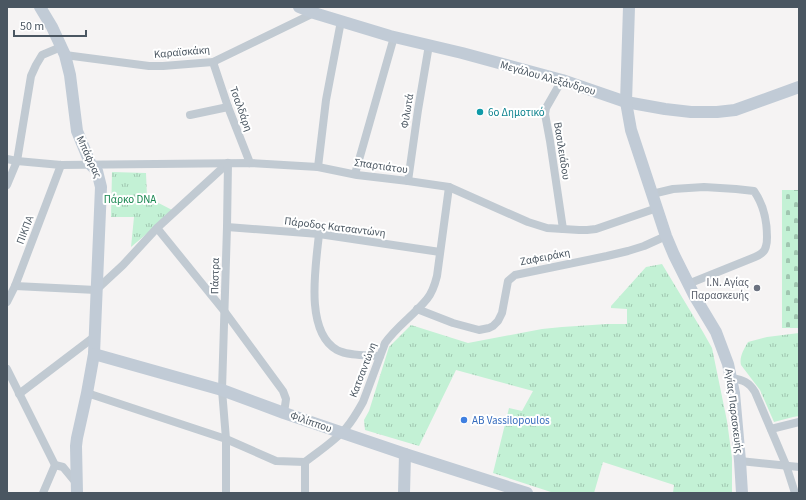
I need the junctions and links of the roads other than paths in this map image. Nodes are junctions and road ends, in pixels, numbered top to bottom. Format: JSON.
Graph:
{"nodes":[{"id":1,"x":40,"y":7,"type":"edge"},
{"id":2,"x":299,"y":7,"type":"edge"},
{"id":3,"x":629,"y":7,"type":"edge"},
{"id":4,"x":314,"y":13,"type":"junction"},
{"id":5,"x":341,"y":21,"type":"junction"},
{"id":6,"x":394,"y":37,"type":"junction"},
{"id":7,"x":429,"y":45,"type":"junction"},
{"id":8,"x":63,"y":51,"type":"junction"},
{"id":9,"x":213,"y":62,"type":"junction"},
{"id":10,"x":562,"y":80,"type":"junction"},
{"id":11,"x":799,"y":87,"type":"edge"},
{"id":12,"x":626,"y":102,"type":"junction"},
{"id":13,"x":228,"y":107,"type":"junction"},
{"id":14,"x":190,"y":115,"type":"dead end"},
{"id":15,"x":7,"y":159,"type":"edge"},
{"id":16,"x":17,"y":160,"type":"junction"},
{"id":17,"x":228,"y":163,"type":"junction"},
{"id":18,"x":250,"y":163,"type":"junction"},
{"id":19,"x":61,"y":165,"type":"junction"},
{"id":20,"x":91,"y":165,"type":"junction"},
{"id":21,"x":318,"y":167,"type":"junction"},
{"id":22,"x":355,"y":174,"type":"junction"},
{"id":23,"x":408,"y":181,"type":"junction"},
{"id":24,"x":7,"y":185,"type":"edge"},
{"id":25,"x":448,"y":187,"type":"junction"},
{"id":26,"x":652,"y":194,"type":"junction"},
{"id":27,"x":657,"y":208,"type":"junction"},
{"id":28,"x":227,"y":227,"type":"junction"},
{"id":29,"x":157,"y":228,"type":"junction"},
{"id":30,"x":562,"y":229,"type":"junction"},
{"id":31,"x":319,"y":234,"type":"junction"},
{"id":32,"x":666,"y":236,"type":"junction"},
{"id":33,"x":440,"y":252,"type":"junction"},
{"id":34,"x":688,"y":284,"type":"junction"},
{"id":35,"x":15,"y":286,"type":"junction"},
{"id":36,"x":96,"y":290,"type":"junction"},
{"id":37,"x":7,"y":302,"type":"edge"},
{"id":38,"x":417,"y":309,"type":"junction"},
{"id":39,"x":225,"y":312,"type":"junction"},
{"id":40,"x":94,"y":338,"type":"junction"},
{"id":41,"x":94,"y":354,"type":"junction"},
{"id":42,"x":380,"y":356,"type":"junction"},
{"id":43,"x":7,"y":369,"type":"edge"},
{"id":44,"x":732,"y":378,"type":"junction"},
{"id":45,"x":222,"y":390,"type":"junction"},
{"id":46,"x":87,"y":393,"type":"junction"},
{"id":47,"x":19,"y":394,"type":"junction"},
{"id":48,"x":284,"y":413,"type":"junction"},
{"id":49,"x":799,"y":422,"type":"edge"},
{"id":50,"x":771,"y":429,"type":"junction"},
{"id":51,"x":342,"y":433,"type":"junction"},
{"id":52,"x":226,"y":439,"type":"junction"},
{"id":53,"x":405,"y":454,"type":"junction"},
{"id":54,"x":740,"y":461,"type":"junction"},
{"id":55,"x":305,"y":462,"type":"junction"},
{"id":56,"x":54,"y":464,"type":"junction"},
{"id":57,"x":786,"y":466,"type":"junction"},
{"id":58,"x":799,"y":467,"type":"edge"},
{"id":59,"x":77,"y":489,"type":"edge"},
{"id":60,"x":43,"y":493,"type":"edge"},
{"id":61,"x":226,"y":493,"type":"edge"},
{"id":62,"x":305,"y":493,"type":"edge"},
{"id":63,"x":404,"y":493,"type":"edge"},
{"id":64,"x":527,"y":493,"type":"edge"},
{"id":65,"x":742,"y":493,"type":"edge"},
{"id":66,"x":795,"y":493,"type":"edge"}],
"edges":[{"from":1,"to":8,"type":"street","name":"Μπάφρας"},
{"from":2,"to":4,"type":"street","name":"Μεγάλου Αλεξάνδρου"},
{"from":3,"to":12,"type":"street","name":"Αγίας Παρασκευής"},
{"from":4,"to":5,"type":"street","name":"Μεγάλου Αλεξάνδρου"},
{"from":4,"to":9,"type":"street","name":"Καραϊσκάκη"},
{"from":5,"to":6,"type":"street","name":"Μεγάλου Αλεξάνδρου"},
{"from":5,"to":21,"type":"street"},
{"from":6,"to":7,"type":"street","name":"Μεγάλου Αλεξάνδρου"},
{"from":6,"to":22,"type":"street"},
{"from":7,"to":10,"type":"street","name":"Μεγάλου Αλεξάνδρου"},
{"from":7,"to":23,"type":"street","name":"Φιλωτά"},
{"from":8,"to":9,"type":"street","name":"Καραϊσκάκη"},
{"from":8,"to":16,"type":"street"},
{"from":8,"to":20,"type":"street","name":"Μπάφρας"},
{"from":9,"to":13,"type":"street","name":"Τσαλδάρη"},
{"from":10,"to":12,"type":"street","name":"Μεγάλου Αλεξάνδρου"},
{"from":10,"to":30,"type":"street","name":"Βασιλειάδου"},
{"from":11,"to":12,"type":"street","name":"Μεγάλου Αλεξάνδρου"},
{"from":12,"to":26,"type":"street","name":"Αγίας Παρασκευής"},
{"from":13,"to":14,"type":"street"},
{"from":13,"to":18,"type":"street","name":"Τσαλδάρη"},
{"from":15,"to":16,"type":"street","name":"Σπαρτιάτου"},
{"from":16,"to":19,"type":"street","name":"Σπαρτιάτου"},
{"from":16,"to":24,"type":"street"},
{"from":17,"to":18,"type":"street","name":"Σπαρτιάτου"},
{"from":17,"to":20,"type":"street","name":"Σπαρτιάτου"},
{"from":17,"to":28,"type":"street","name":"Πάστρα"},
{"from":17,"to":29,"type":"street"},
{"from":18,"to":21,"type":"street","name":"Σπαρτιάτου"},
{"from":19,"to":20,"type":"street","name":"Σπαρτιάτου"},
{"from":19,"to":35,"type":"street","name":"ΠΙΚΠΑ"},
{"from":20,"to":36,"type":"street","name":"Μπάφρας"},
{"from":21,"to":22,"type":"street","name":"Σπαρτιάτου"},
{"from":22,"to":23,"type":"street","name":"Σπαρτιάτου"},
{"from":23,"to":25,"type":"street","name":"Σπαρτιάτου"},
{"from":25,"to":30,"type":"street","name":"Σπαρτιάτου"},
{"from":25,"to":33,"type":"street","name":"Κατσαντώνη"},
{"from":26,"to":27,"type":"street","name":"Αγίας Παρασκευής"},
{"from":26,"to":34,"type":"street"},
{"from":27,"to":30,"type":"street","name":"Σπαρτιάτου"},
{"from":27,"to":32,"type":"street","name":"Αγίας Παρασκευής"},
{"from":28,"to":31,"type":"street","name":"Πάροδος Κατσαντώνη"},
{"from":28,"to":39,"type":"street","name":"Πάστρα"},
{"from":29,"to":36,"type":"street"},
{"from":29,"to":39,"type":"street"},
{"from":31,"to":33,"type":"street","name":"Πάροδος Κατσαντώνη"},
{"from":31,"to":42,"type":"street"},
{"from":32,"to":34,"type":"street","name":"Αγίας Παρασκευής"},
{"from":32,"to":38,"type":"street","name":"Ζαφειράκη"},
{"from":33,"to":38,"type":"street","name":"Κατσαντώνη"},
{"from":34,"to":44,"type":"street","name":"Αγίας Παρασκευής"},
{"from":35,"to":36,"type":"street"},
{"from":35,"to":37,"type":"street","name":"ΠΙΚΠΑ"},
{"from":36,"to":40,"type":"street","name":"Μπάφρας"},
{"from":38,"to":42,"type":"street","name":"Κατσαντώνη"},
{"from":39,"to":45,"type":"street","name":"Πάστρα"},
{"from":39,"to":48,"type":"street"},
{"from":40,"to":41,"type":"street","name":"Μπάφρας"},
{"from":40,"to":47,"type":"street"},
{"from":41,"to":45,"type":"street","name":"Φιλίππου"},
{"from":41,"to":46,"type":"street","name":"Μπάφρας"},
{"from":42,"to":51,"type":"street","name":"Κατσαντώνη"},
{"from":43,"to":47,"type":"street"},
{"from":44,"to":50,"type":"street"},
{"from":44,"to":54,"type":"street","name":"Αγίας Παρασκευής"},
{"from":45,"to":48,"type":"street","name":"Φιλίππου"},
{"from":45,"to":52,"type":"street","name":"Πάστρα"},
{"from":46,"to":52,"type":"street"},
{"from":46,"to":59,"type":"street","name":"Μπάφρας"},
{"from":47,"to":56,"type":"street"},
{"from":48,"to":51,"type":"street","name":"Φιλίππου"},
{"from":49,"to":50,"type":"street"},
{"from":50,"to":57,"type":"street"},
{"from":51,"to":53,"type":"street","name":"Φιλίππου"},
{"from":51,"to":55,"type":"street","name":"Κατσαντώνη"},
{"from":52,"to":55,"type":"street"},
{"from":52,"to":61,"type":"street"},
{"from":53,"to":63,"type":"street"},
{"from":53,"to":64,"type":"street","name":"Φιλίππου"},
{"from":54,"to":57,"type":"street"},
{"from":54,"to":65,"type":"street","name":"Αγίας Παρασκευής"},
{"from":55,"to":62,"type":"street"},
{"from":56,"to":59,"type":"street"},
{"from":56,"to":60,"type":"street"},
{"from":57,"to":58,"type":"street"},
{"from":57,"to":66,"type":"street"}]}
